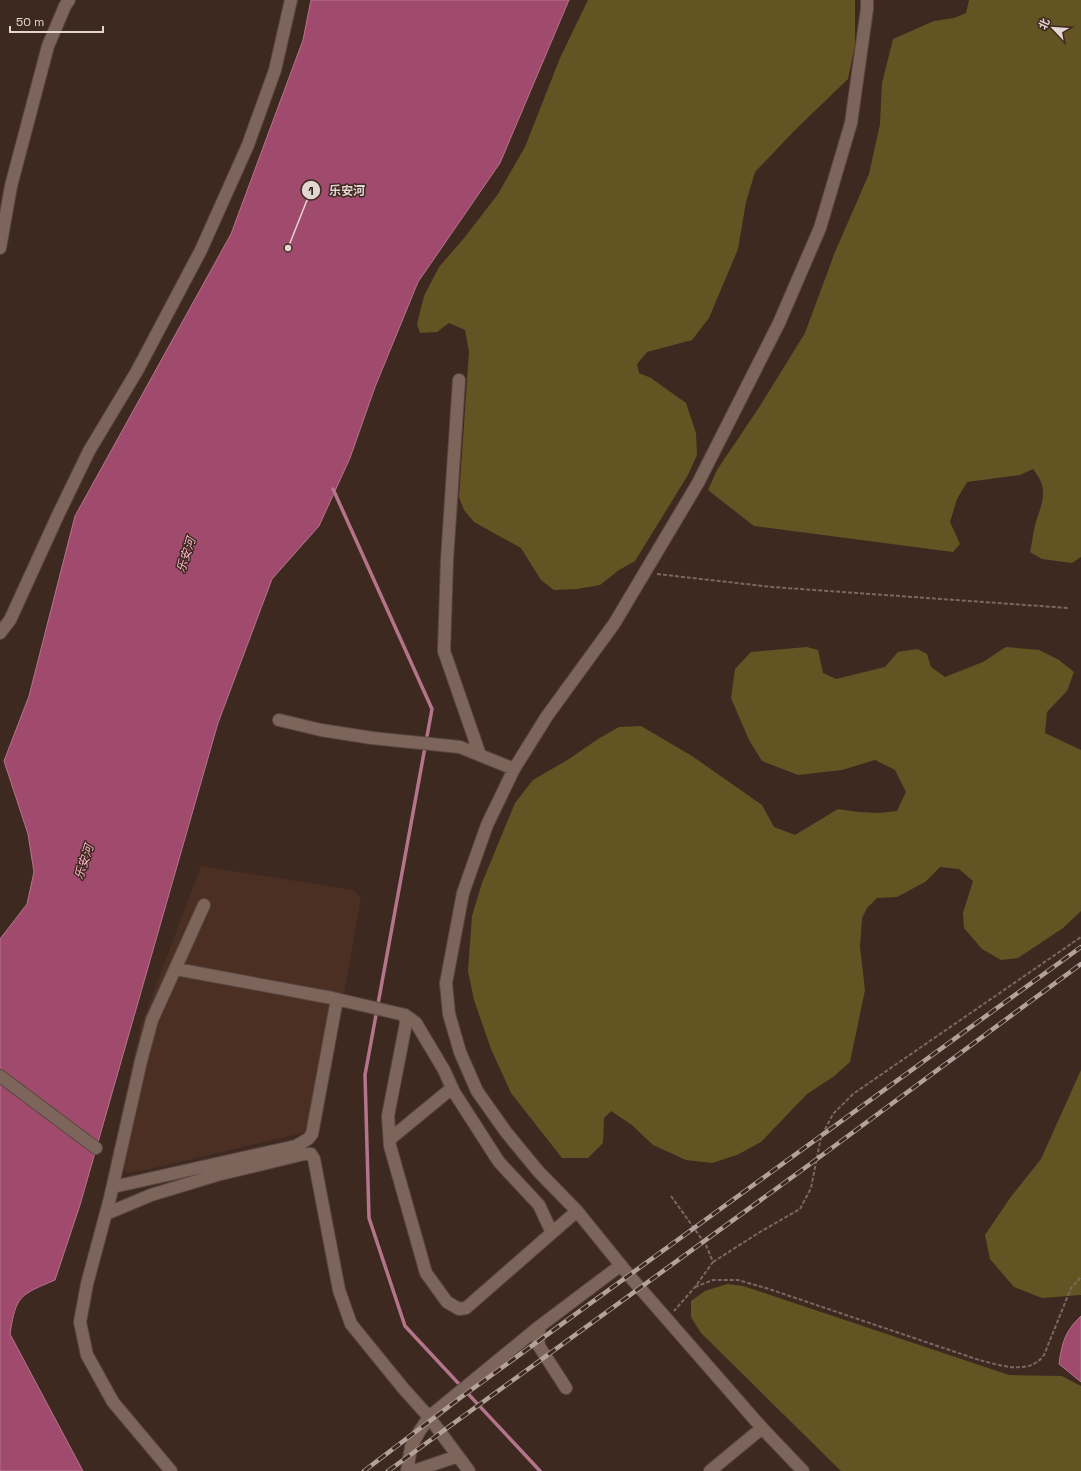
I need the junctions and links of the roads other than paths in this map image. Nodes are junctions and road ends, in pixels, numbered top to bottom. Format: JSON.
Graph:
{"nodes":[{"id":1,"x":69,"y":0,"type":"edge"},
{"id":2,"x":291,"y":0,"type":"edge"},
{"id":3,"x":867,"y":0,"type":"edge"},
{"id":4,"x":0,"y":248,"type":"edge"},
{"id":5,"x":459,"y":380,"type":"dead end"},
{"id":6,"x":0,"y":633,"type":"edge"},
{"id":7,"x":279,"y":720,"type":"dead end"},
{"id":8,"x":480,"y":756,"type":"junction"},
{"id":9,"x":514,"y":769,"type":"junction"},
{"id":10,"x":204,"y":905,"type":"dead end"},
{"id":11,"x":176,"y":969,"type":"junction"},
{"id":12,"x":337,"y":999,"type":"junction"},
{"id":13,"x":405,"y":1015,"type":"junction"},
{"id":14,"x":0,"y":1076,"type":"edge"},
{"id":15,"x":452,"y":1088,"type":"junction"},
{"id":16,"x":390,"y":1138,"type":"junction"},
{"id":17,"x":96,"y":1148,"type":"dead end"},
{"id":18,"x":113,"y":1187,"type":"junction"},
{"id":19,"x":577,"y":1212,"type":"junction"},
{"id":20,"x":106,"y":1214,"type":"junction"},
{"id":21,"x":552,"y":1233,"type":"junction"},
{"id":22,"x":621,"y":1265,"type":"junction"},
{"id":23,"x":540,"y":1326,"type":"junction"},
{"id":24,"x":566,"y":1388,"type":"dead end"},
{"id":25,"x":429,"y":1417,"type":"junction"},
{"id":26,"x":762,"y":1428,"type":"junction"},
{"id":27,"x":458,"y":1456,"type":"junction"},
{"id":28,"x":171,"y":1471,"type":"edge"},
{"id":29,"x":407,"y":1471,"type":"edge"},
{"id":30,"x":414,"y":1471,"type":"edge"},
{"id":31,"x":469,"y":1471,"type":"edge"},
{"id":32,"x":710,"y":1471,"type":"edge"},
{"id":33,"x":803,"y":1471,"type":"edge"}],
"edges":[{"from":1,"to":4,"type":"street"},
{"from":2,"to":6,"type":"street"},
{"from":3,"to":9,"type":"street"},
{"from":5,"to":8,"type":"street"},
{"from":7,"to":8,"type":"street"},
{"from":8,"to":9,"type":"street"},
{"from":9,"to":19,"type":"street"},
{"from":10,"to":11,"type":"street"},
{"from":11,"to":12,"type":"street"},
{"from":11,"to":18,"type":"street"},
{"from":12,"to":13,"type":"street"},
{"from":12,"to":18,"type":"street"},
{"from":13,"to":15,"type":"street"},
{"from":13,"to":16,"type":"street"},
{"from":14,"to":17,"type":"street"},
{"from":15,"to":16,"type":"street"},
{"from":15,"to":21,"type":"street"},
{"from":16,"to":21,"type":"street"},
{"from":18,"to":20,"type":"street"},
{"from":19,"to":21,"type":"street"},
{"from":19,"to":22,"type":"street"},
{"from":20,"to":25,"type":"street"},
{"from":20,"to":28,"type":"street"},
{"from":22,"to":23,"type":"street"},
{"from":22,"to":26,"type":"street"},
{"from":23,"to":24,"type":"street"},
{"from":23,"to":25,"type":"street"},
{"from":25,"to":27,"type":"street"},
{"from":25,"to":29,"type":"street"},
{"from":26,"to":32,"type":"street"},
{"from":26,"to":33,"type":"street"},
{"from":27,"to":30,"type":"street"},
{"from":27,"to":31,"type":"street"}]}
